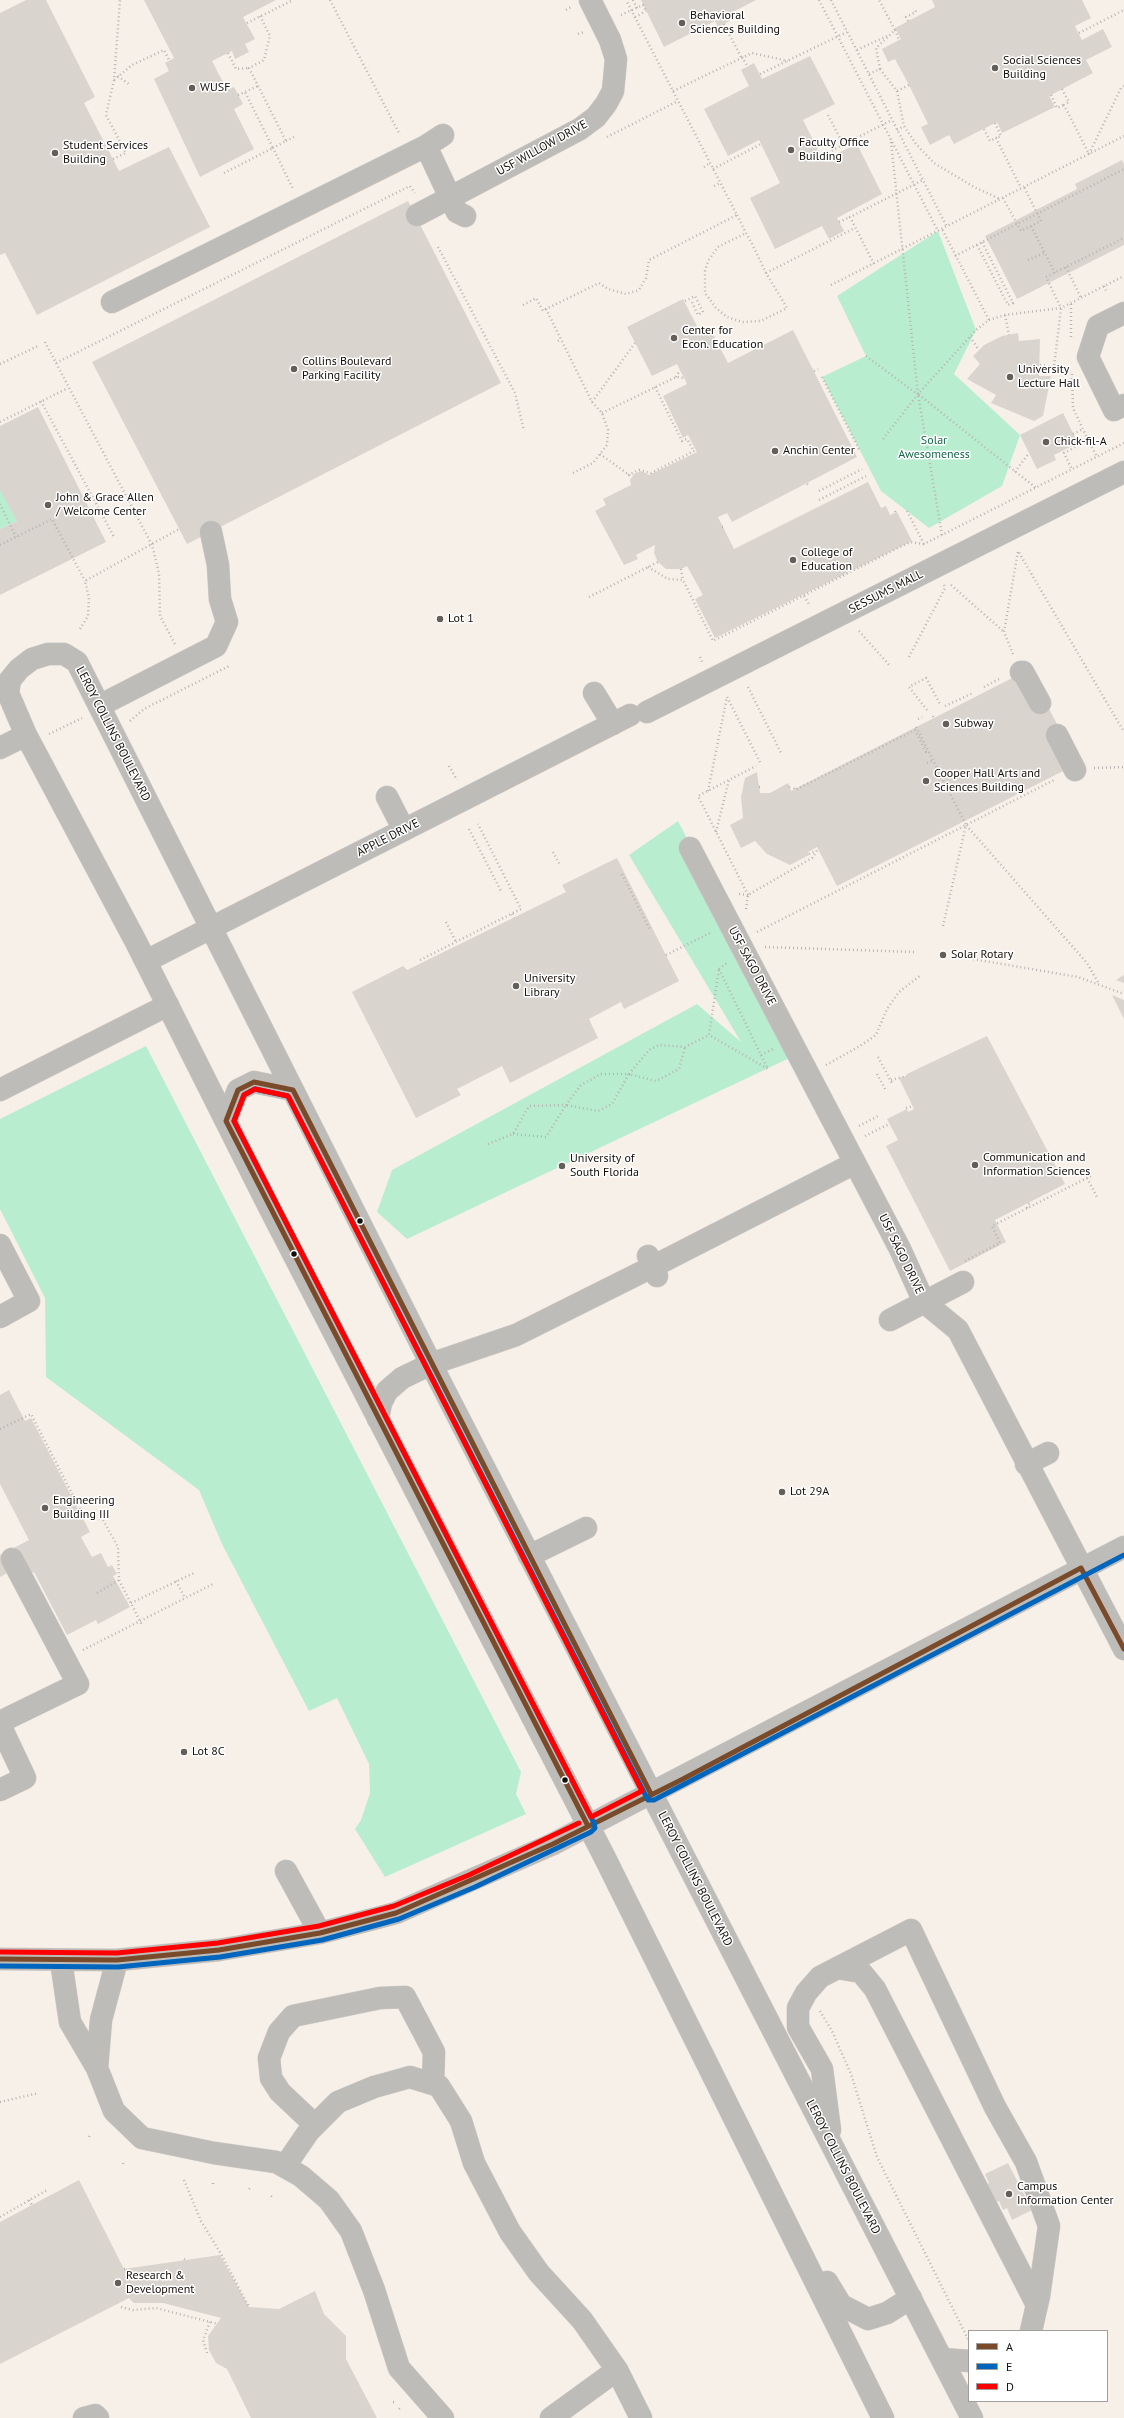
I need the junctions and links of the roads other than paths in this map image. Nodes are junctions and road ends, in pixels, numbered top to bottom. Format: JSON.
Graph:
{"nodes":[{"id":1,"x":590,"y":0,"type":"edge"},
{"id":2,"x":450,"y":198,"type":"junction"},
{"id":3,"x":417,"y":215,"type":"dead end"},
{"id":4,"x":465,"y":216,"type":"dead end"},
{"id":5,"x":112,"y":302,"type":"dead end"},
{"id":6,"x":1124,"y":313,"type":"edge"},
{"id":7,"x":1124,"y":405,"type":"edge"},
{"id":8,"x":1124,"y":472,"type":"edge"},
{"id":9,"x":211,"y":532,"type":"dead end"},
{"id":10,"x":1013,"y":668,"type":"road end"},
{"id":11,"x":594,"y":693,"type":"dead end"},
{"id":12,"x":1040,"y":703,"type":"dead end"},
{"id":13,"x":94,"y":710,"type":"junction"},
{"id":14,"x":630,"y":717,"type":"junction"},
{"id":15,"x":1057,"y":735,"type":"dead end"},
{"id":16,"x":34,"y":736,"type":"junction"},
{"id":17,"x":0,"y":748,"type":"edge"},
{"id":18,"x":1076,"y":770,"type":"road end"},
{"id":19,"x":387,"y":798,"type":"dead end"},
{"id":20,"x":404,"y":830,"type":"junction"},
{"id":21,"x":690,"y":848,"type":"dead end"},
{"id":22,"x":211,"y":928,"type":"junction"},
{"id":23,"x":146,"y":961,"type":"junction"},
{"id":24,"x":168,"y":1005,"type":"junction"},
{"id":25,"x":0,"y":1090,"type":"edge"},
{"id":26,"x":293,"y":1090,"type":"junction"},
{"id":27,"x":226,"y":1121,"type":"junction"},
{"id":28,"x":855,"y":1163,"type":"junction"},
{"id":29,"x":0,"y":1245,"type":"edge"},
{"id":30,"x":961,"y":1273,"type":"road end"},
{"id":31,"x":924,"y":1302,"type":"junction"},
{"id":32,"x":0,"y":1316,"type":"edge"},
{"id":33,"x":890,"y":1320,"type":"dead end"},
{"id":34,"x":431,"y":1364,"type":"junction"},
{"id":35,"x":378,"y":1419,"type":"junction"},
{"id":36,"x":1048,"y":1453,"type":"dead end"},
{"id":37,"x":1026,"y":1464,"type":"junction"},
{"id":38,"x":586,"y":1528,"type":"dead end"},
{"id":39,"x":1124,"y":1547,"type":"edge"},
{"id":40,"x":529,"y":1556,"type":"junction"},
{"id":41,"x":12,"y":1559,"type":"dead end"},
{"id":42,"x":1081,"y":1568,"type":"junction"},
{"id":43,"x":1124,"y":1649,"type":"edge"},
{"id":44,"x":0,"y":1722,"type":"edge"},
{"id":45,"x":0,"y":1726,"type":"edge"},
{"id":46,"x":0,"y":1790,"type":"edge"},
{"id":47,"x":651,"y":1794,"type":"junction"},
{"id":48,"x":588,"y":1826,"type":"junction"},
{"id":49,"x":286,"y":1870,"type":"dead end"},
{"id":50,"x":320,"y":1933,"type":"junction"},
{"id":51,"x":0,"y":1959,"type":"edge"},
{"id":52,"x":117,"y":1960,"type":"junction"},
{"id":53,"x":61,"y":1961,"type":"junction"},
{"id":54,"x":837,"y":1968,"type":"junction"},
{"id":55,"x":97,"y":2068,"type":"junction"},
{"id":56,"x":433,"y":2084,"type":"junction"},
{"id":57,"x":315,"y":2124,"type":"junction"},
{"id":58,"x":831,"y":2145,"type":"junction"},
{"id":59,"x":285,"y":2166,"type":"junction"},
{"id":60,"x":772,"y":2197,"type":"junction"},
{"id":61,"x":911,"y":2298,"type":"junction"},
{"id":62,"x":1037,"y":2305,"type":"junction"},
{"id":63,"x":1031,"y":2330,"type":"edge"},
{"id":64,"x":942,"y":2359,"type":"junction"},
{"id":65,"x":968,"y":2361,"type":"edge"},
{"id":66,"x":617,"y":2370,"type":"junction"},
{"id":67,"x":84,"y":2418,"type":"edge"},
{"id":68,"x":98,"y":2418,"type":"edge"},
{"id":69,"x":443,"y":2418,"type":"edge"},
{"id":70,"x":551,"y":2418,"type":"edge"},
{"id":71,"x":642,"y":2418,"type":"edge"},
{"id":72,"x":883,"y":2418,"type":"edge"},
{"id":73,"x":972,"y":2418,"type":"edge"}],
"edges":[{"from":1,"to":2,"type":"street","name":"USF WILLOW DRIVE"},
{"from":2,"to":3,"type":"street","name":"USF WILLOW DRIVE"},
{"from":2,"to":4,"type":"street"},
{"from":2,"to":5,"type":"street"},
{"from":6,"to":7,"type":"street"},
{"from":8,"to":14,"type":"street","name":"SESSUMS MALL"},
{"from":9,"to":13,"type":"street"},
{"from":10,"to":12,"type":"street"},
{"from":11,"to":14,"type":"street"},
{"from":13,"to":16,"type":"street","name":"LEROY COLLINS BOULEVARD"},
{"from":13,"to":22,"type":"street","name":"LEROY COLLINS BOULEVARD"},
{"from":14,"to":20,"type":"street","name":"APPLE DRIVE"},
{"from":15,"to":18,"type":"street"},
{"from":16,"to":17,"type":"street"},
{"from":16,"to":23,"type":"street","name":"LEROY COLLINS BOULEVARD"},
{"from":19,"to":20,"type":"street"},
{"from":20,"to":22,"type":"street","name":"APPLE DRIVE"},
{"from":21,"to":28,"type":"street","name":"USF SAGO DRIVE"},
{"from":22,"to":23,"type":"street","name":"APPLE DRIVE"},
{"from":22,"to":26,"type":"street","name":"LEROY COLLINS BOULEVARD"},
{"from":23,"to":24,"type":"street","name":"LEROY COLLINS BOULEVARD"},
{"from":24,"to":25,"type":"street"},
{"from":24,"to":27,"type":"street","name":"LEROY COLLINS BOULEVARD"},
{"from":26,"to":27,"type":"street"},
{"from":26,"to":34,"type":"street","name":"LEROY COLLINS BOULEVARD"},
{"from":27,"to":35,"type":"street","name":"LEROY COLLINS BOULEVARD"},
{"from":28,"to":31,"type":"street","name":"USF SAGO DRIVE"},
{"from":28,"to":34,"type":"street"},
{"from":29,"to":32,"type":"street"},
{"from":30,"to":31,"type":"street"},
{"from":31,"to":33,"type":"street"},
{"from":31,"to":37,"type":"street","name":"USF SAGO DRIVE"},
{"from":34,"to":35,"type":"street"},
{"from":34,"to":40,"type":"street","name":"LEROY COLLINS BOULEVARD"},
{"from":35,"to":48,"type":"street","name":"LEROY COLLINS BOULEVARD"},
{"from":36,"to":37,"type":"street"},
{"from":37,"to":42,"type":"street","name":"USF SAGO DRIVE"},
{"from":38,"to":40,"type":"street"},
{"from":39,"to":42,"type":"street"},
{"from":40,"to":47,"type":"street","name":"LEROY COLLINS BOULEVARD"},
{"from":41,"to":44,"type":"street"},
{"from":42,"to":43,"type":"street","name":"USF SAGO DRIVE"},
{"from":42,"to":47,"type":"street"},
{"from":45,"to":46,"type":"street"},
{"from":47,"to":48,"type":"street"},
{"from":47,"to":58,"type":"street","name":"LEROY COLLINS BOULEVARD"},
{"from":48,"to":50,"type":"street"},
{"from":48,"to":60,"type":"street","name":"LEROY COLLINS BOULEVARD"},
{"from":49,"to":50,"type":"street"},
{"from":50,"to":52,"type":"street"},
{"from":51,"to":53,"type":"street"},
{"from":52,"to":53,"type":"street"},
{"from":52,"to":55,"type":"street"},
{"from":53,"to":55,"type":"street"},
{"from":54,"to":58,"type":"street"},
{"from":54,"to":62,"type":"street"},
{"from":54,"to":62,"type":"street"},
{"from":55,"to":59,"type":"street"},
{"from":56,"to":57,"type":"street"},
{"from":56,"to":57,"type":"street"},
{"from":56,"to":66,"type":"street"},
{"from":57,"to":59,"type":"street"},
{"from":58,"to":61,"type":"street","name":"LEROY COLLINS BOULEVARD"},
{"from":59,"to":69,"type":"street"},
{"from":60,"to":61,"type":"street"},
{"from":60,"to":72,"type":"street","name":"LEROY COLLINS BOULEVARD"},
{"from":61,"to":64,"type":"street","name":"LEROY COLLINS BOULEVARD"},
{"from":62,"to":63,"type":"street"},
{"from":64,"to":65,"type":"street"},
{"from":64,"to":73,"type":"street","name":"LEROY COLLINS BOULEVARD"},
{"from":66,"to":70,"type":"street"},
{"from":66,"to":71,"type":"street"},
{"from":67,"to":68,"type":"street"}]}
